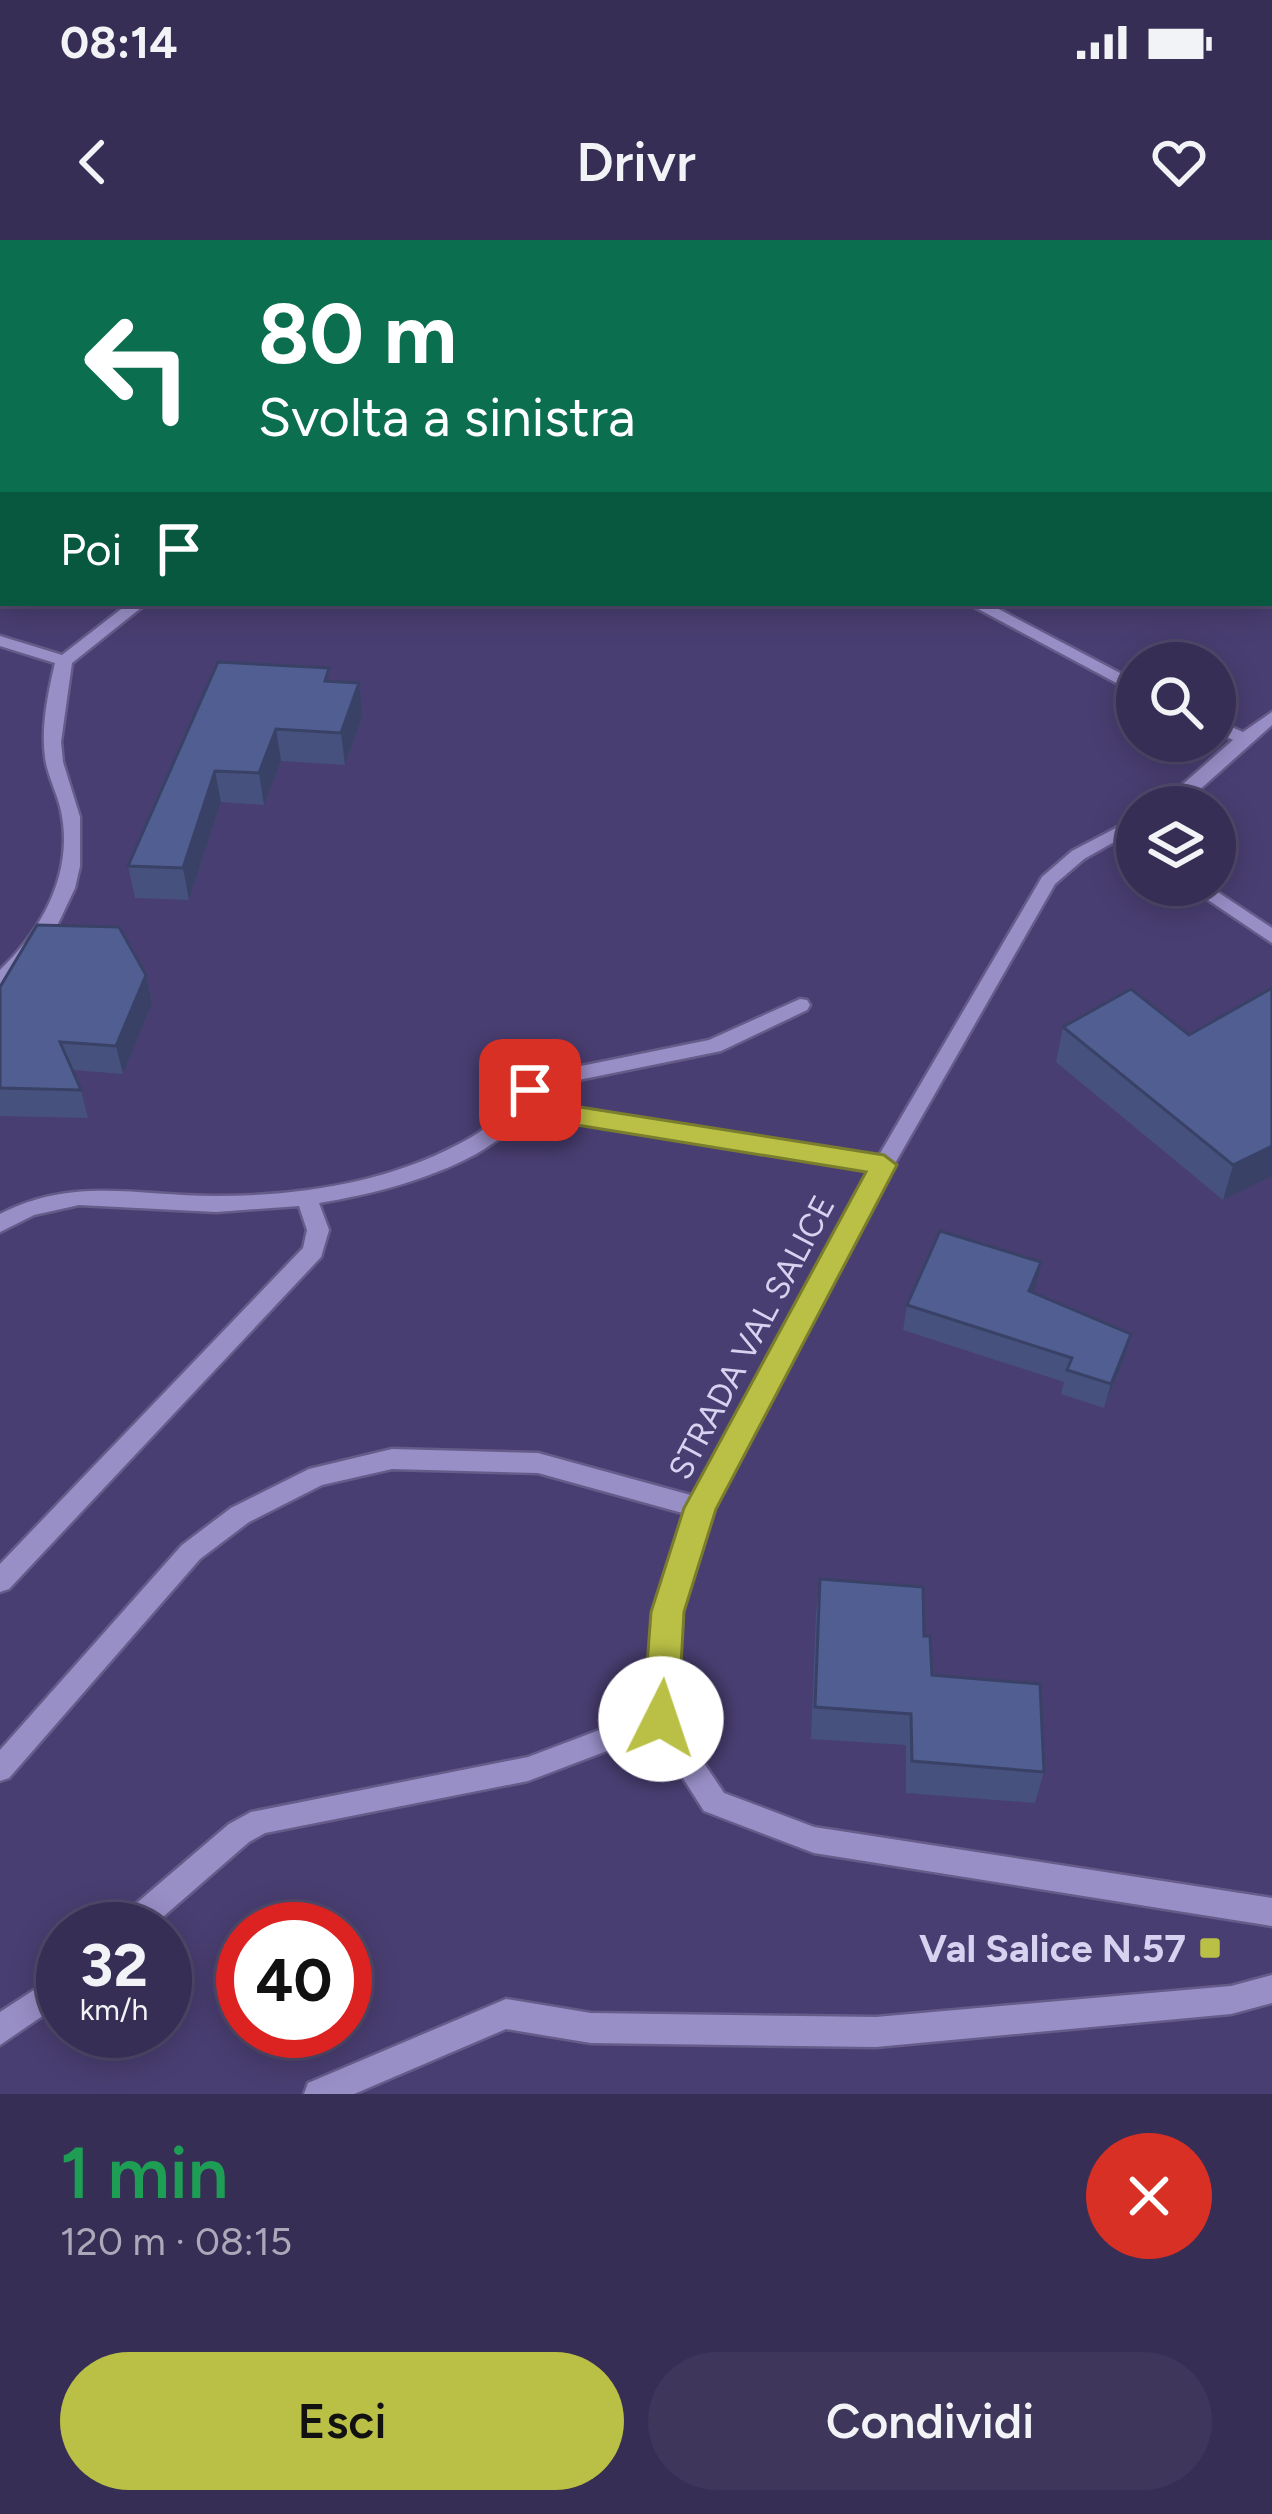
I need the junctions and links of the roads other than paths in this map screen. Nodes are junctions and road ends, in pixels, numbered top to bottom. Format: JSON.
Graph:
{"nodes":[{"id":1,"x":135,"y":606,"type":"edge"},
{"id":2,"x":981,"y":606,"type":"edge"},
{"id":3,"x":0,"y":640,"type":"edge"},
{"id":4,"x":64,"y":661,"type":"junction"},
{"id":5,"x":1116,"y":678,"type":"edge"},
{"id":6,"x":1272,"y":717,"type":"edge"},
{"id":7,"x":1236,"y":735,"type":"edge"},
{"id":8,"x":1242,"y":738,"type":"junction"},
{"id":9,"x":1197,"y":786,"type":"edge"},
{"id":10,"x":1116,"y":833,"type":"edge"},
{"id":11,"x":1226,"y":906,"type":"edge"},
{"id":12,"x":1272,"y":937,"type":"edge"},
{"id":13,"x":0,"y":981,"type":"edge"},
{"id":14,"x":800,"y":1005,"type":"dead end"},
{"id":15,"x":537,"y":1101,"type":"junction"},
{"id":16,"x":884,"y":1165,"type":"junction"},
{"id":17,"x":307,"y":1198,"type":"junction"},
{"id":18,"x":0,"y":1224,"type":"edge"},
{"id":19,"x":700,"y":1508,"type":"junction"},
{"id":20,"x":0,"y":1581,"type":"edge"},
{"id":21,"x":661,"y":1719,"type":"junction"},
{"id":22,"x":0,"y":1769,"type":"edge"},
{"id":23,"x":159,"y":1902,"type":"edge"},
{"id":24,"x":1272,"y":1912,"type":"edge"},
{"id":25,"x":1272,"y":1989,"type":"edge"},
{"id":26,"x":36,"y":2004,"type":"edge"},
{"id":27,"x":0,"y":2030,"type":"edge"},
{"id":28,"x":319,"y":2094,"type":"edge"}],
"edges":[{"from":1,"to":4,"type":"street"},
{"from":2,"to":5,"type":"street"},
{"from":3,"to":4,"type":"street"},
{"from":4,"to":13,"type":"street"},
{"from":6,"to":8,"type":"street"},
{"from":7,"to":8,"type":"street"},
{"from":8,"to":9,"type":"street"},
{"from":10,"to":16,"type":"street","name":"STRADA VAL SALICE"},
{"from":11,"to":12,"type":"street"},
{"from":14,"to":15,"type":"street"},
{"from":15,"to":16,"type":"street"},
{"from":15,"to":17,"type":"street"},
{"from":16,"to":19,"type":"street","name":"STRADA VAL SALICE"},
{"from":17,"to":18,"type":"street"},
{"from":17,"to":20,"type":"street"},
{"from":19,"to":21,"type":"street","name":"STRADA VAL SALICE"},
{"from":19,"to":22,"type":"street"},
{"from":21,"to":23,"type":"street"},
{"from":21,"to":24,"type":"street"},
{"from":25,"to":28,"type":"street"},
{"from":26,"to":27,"type":"street"}]}
